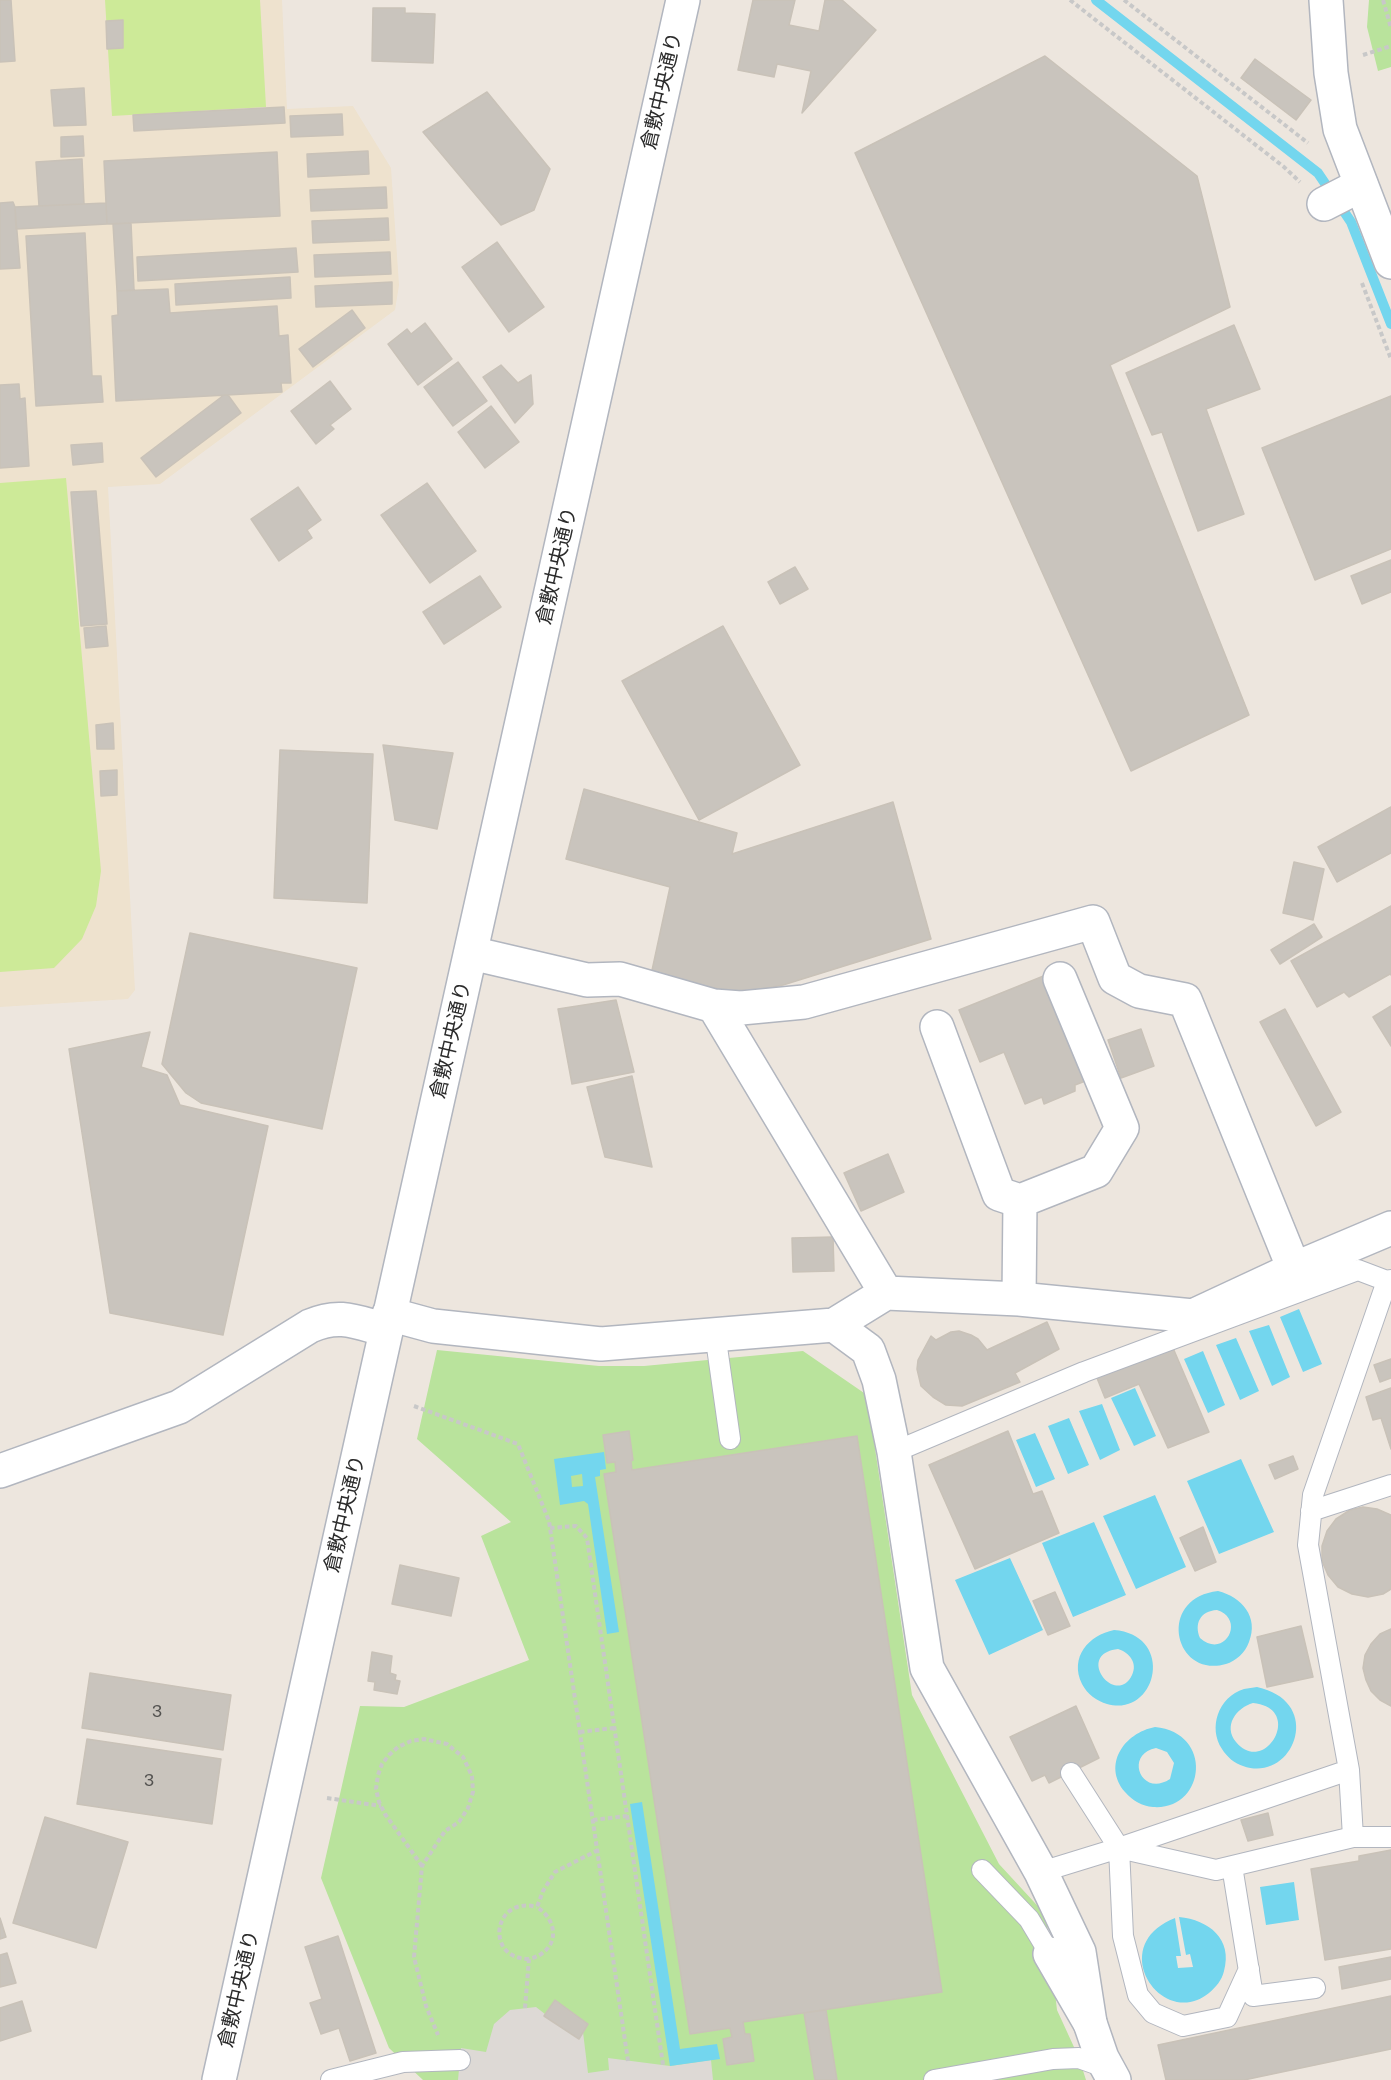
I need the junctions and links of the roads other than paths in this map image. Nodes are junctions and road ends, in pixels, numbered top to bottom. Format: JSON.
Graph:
{"nodes":[{"id":1,"x":683,"y":0,"type":"edge"},
{"id":2,"x":1326,"y":0,"type":"edge"},
{"id":3,"x":1391,"y":262,"type":"edge"},
{"id":4,"x":471,"y":953,"type":"junction"},
{"id":5,"x":1060,"y":979,"type":"dead end"},
{"id":6,"x":714,"y":1006,"type":"junction"},
{"id":7,"x":937,"y":1027,"type":"dead end"},
{"id":8,"x":1020,"y":1202,"type":"junction"},
{"id":9,"x":1391,"y":1228,"type":"edge"},
{"id":10,"x":1294,"y":1269,"type":"junction"},
{"id":11,"x":1389,"y":1280,"type":"edge"},
{"id":12,"x":886,"y":1293,"type":"junction"},
{"id":13,"x":1019,"y":1299,"type":"junction"},
{"id":14,"x":388,"y":1322,"type":"junction"},
{"id":15,"x":834,"y":1325,"type":"junction"},
{"id":16,"x":714,"y":1333,"type":"junction"},
{"id":17,"x":730,"y":1439,"type":"dead end"},
{"id":18,"x":894,"y":1452,"type":"junction"},
{"id":19,"x":0,"y":1471,"type":"edge"},
{"id":20,"x":1391,"y":1485,"type":"edge"},
{"id":21,"x":1311,"y":1511,"type":"junction"},
{"id":22,"x":1349,"y":1770,"type":"junction"},
{"id":23,"x":1071,"y":1773,"type":"dead end"},
{"id":24,"x":1353,"y":1837,"type":"junction"},
{"id":25,"x":1391,"y":1838,"type":"edge"},
{"id":26,"x":1119,"y":1848,"type":"junction"},
{"id":27,"x":1232,"y":1866,"type":"junction"},
{"id":28,"x":982,"y":1870,"type":"dead end"},
{"id":29,"x":1041,"y":1872,"type":"junction"},
{"id":30,"x":1050,"y":1954,"type":"joint"},
{"id":31,"x":1249,"y":1969,"type":"junction"},
{"id":32,"x":1315,"y":1988,"type":"dead end"},
{"id":33,"x":1090,"y":2023,"type":"junction"},
{"id":34,"x":460,"y":2060,"type":"road end"},
{"id":35,"x":1111,"y":2074,"type":"edge"},
{"id":36,"x":219,"y":2080,"type":"edge"},
{"id":37,"x":331,"y":2080,"type":"edge"},
{"id":38,"x":934,"y":2080,"type":"edge"}],
"edges":[{"from":1,"to":4,"type":"street","name":"倉敷中央通り"},
{"from":2,"to":3,"type":"street"},
{"from":4,"to":6,"type":"street"},
{"from":4,"to":14,"type":"street","name":"倉敷中央通り"},
{"from":5,"to":8,"type":"street"},
{"from":6,"to":10,"type":"street"},
{"from":6,"to":12,"type":"street"},
{"from":7,"to":8,"type":"street"},
{"from":8,"to":13,"type":"street"},
{"from":9,"to":10,"type":"street"},
{"from":10,"to":13,"type":"street"},
{"from":11,"to":18,"type":"lane"},
{"from":11,"to":21,"type":"lane"},
{"from":12,"to":13,"type":"street"},
{"from":12,"to":15,"type":"street"},
{"from":14,"to":16,"type":"street"},
{"from":14,"to":19,"type":"street"},
{"from":14,"to":36,"type":"street","name":"倉敷中央通り"},
{"from":15,"to":16,"type":"street"},
{"from":15,"to":18,"type":"street"},
{"from":16,"to":17,"type":"lane"},
{"from":18,"to":29,"type":"street"},
{"from":20,"to":21,"type":"lane"},
{"from":21,"to":22,"type":"lane"},
{"from":22,"to":24,"type":"lane"},
{"from":22,"to":26,"type":"lane"},
{"from":23,"to":26,"type":"lane"},
{"from":24,"to":25,"type":"lane"},
{"from":24,"to":27,"type":"lane"},
{"from":26,"to":27,"type":"lane"},
{"from":26,"to":29,"type":"lane"},
{"from":26,"to":31,"type":"lane"},
{"from":27,"to":31,"type":"lane"},
{"from":28,"to":30,"type":"lane"},
{"from":29,"to":33,"type":"street"},
{"from":30,"to":33,"type":"street"},
{"from":31,"to":32,"type":"lane"},
{"from":33,"to":35,"type":"street"},
{"from":34,"to":37,"type":"lane"},
{"from":35,"to":38,"type":"lane"}]}
